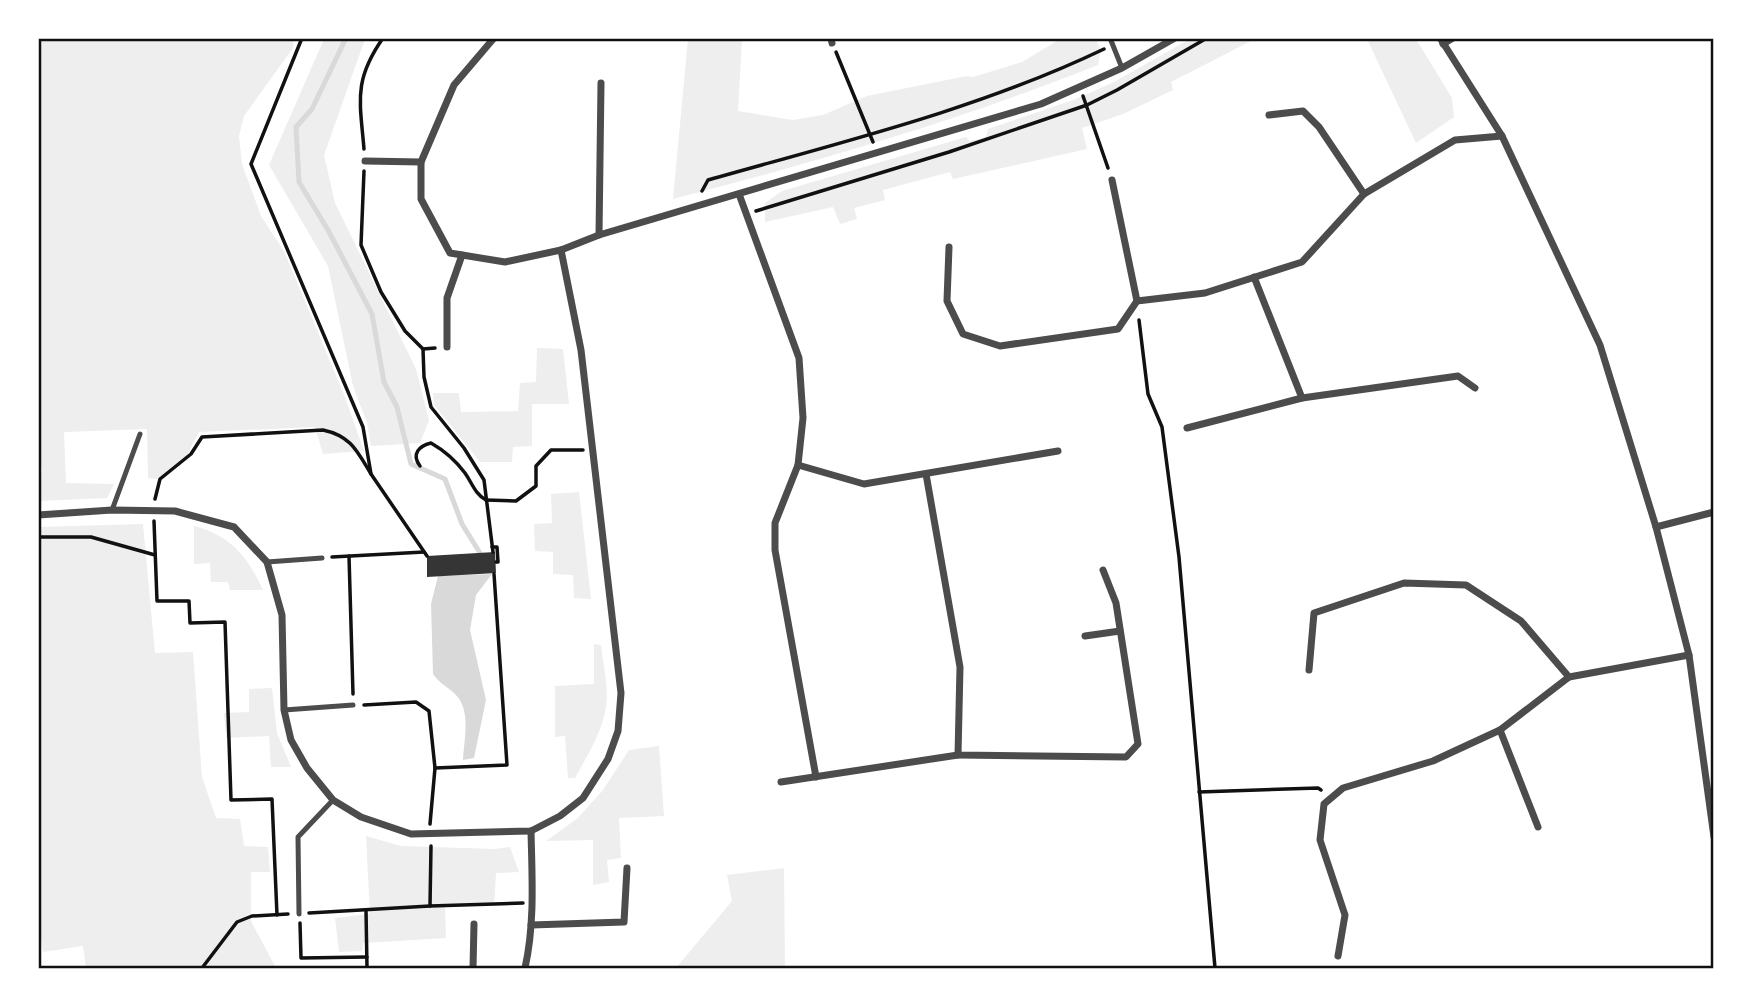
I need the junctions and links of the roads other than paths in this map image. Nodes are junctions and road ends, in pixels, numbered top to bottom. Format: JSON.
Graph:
{"nodes":[{"id":1,"x":494,"y":38,"type":"edge"},
{"id":2,"x":1175,"y":38,"type":"edge"},
{"id":3,"x":1453,"y":38,"type":"edge"},
{"id":4,"x":1111,"y":41,"type":"edge"},
{"id":5,"x":1442,"y":41,"type":"edge"},
{"id":6,"x":1122,"y":68,"type":"junction"},
{"id":7,"x":601,"y":83,"type":"dead end"},
{"id":8,"x":1269,"y":115,"type":"dead end"},
{"id":9,"x":1502,"y":136,"type":"junction"},
{"id":10,"x":365,"y":161,"type":"road end"},
{"id":11,"x":421,"y":162,"type":"junction"},
{"id":12,"x":1112,"y":180,"type":"road end"},
{"id":13,"x":739,"y":194,"type":"junction"},
{"id":14,"x":1364,"y":194,"type":"junction"},
{"id":15,"x":599,"y":236,"type":"junction"},
{"id":16,"x":949,"y":247,"type":"dead end"},
{"id":17,"x":561,"y":250,"type":"junction"},
{"id":18,"x":462,"y":255,"type":"junction"},
{"id":19,"x":1254,"y":277,"type":"junction"},
{"id":20,"x":1137,"y":301,"type":"junction"},
{"id":21,"x":447,"y":347,"type":"road end"},
{"id":22,"x":1475,"y":388,"type":"dead end"},
{"id":23,"x":1302,"y":398,"type":"junction"},
{"id":24,"x":1187,"y":428,"type":"dead end"},
{"id":25,"x":140,"y":434,"type":"dead end"},
{"id":26,"x":1058,"y":451,"type":"dead end"},
{"id":27,"x":798,"y":465,"type":"junction"},
{"id":28,"x":926,"y":474,"type":"junction"},
{"id":29,"x":112,"y":510,"type":"junction"},
{"id":30,"x":1713,"y":512,"type":"edge"},
{"id":31,"x":38,"y":515,"type":"edge"},
{"id":32,"x":1656,"y":527,"type":"junction"},
{"id":33,"x":322,"y":558,"type":"road end"},
{"id":34,"x":267,"y":562,"type":"junction"},
{"id":35,"x":1103,"y":570,"type":"dead end"},
{"id":36,"x":1120,"y":631,"type":"junction"},
{"id":37,"x":1085,"y":636,"type":"dead end"},
{"id":38,"x":1689,"y":654,"type":"junction"},
{"id":39,"x":1309,"y":670,"type":"dead end"},
{"id":40,"x":1569,"y":677,"type":"junction"},
{"id":41,"x":353,"y":705,"type":"road end"},
{"id":42,"x":284,"y":710,"type":"junction"},
{"id":43,"x":1500,"y":730,"type":"junction"},
{"id":44,"x":958,"y":755,"type":"junction"},
{"id":45,"x":816,"y":777,"type":"junction"},
{"id":46,"x":781,"y":782,"type":"dead end"},
{"id":47,"x":333,"y":800,"type":"junction"},
{"id":48,"x":1538,"y":827,"type":"dead end"},
{"id":49,"x":531,"y":831,"type":"junction"},
{"id":50,"x":1713,"y":837,"type":"edge"},
{"id":51,"x":627,"y":868,"type":"dead end"},
{"id":52,"x":299,"y":914,"type":"road end"},
{"id":53,"x":474,"y":924,"type":"dead end"},
{"id":54,"x":531,"y":925,"type":"junction"},
{"id":55,"x":1338,"y":956,"type":"dead end"},
{"id":56,"x":473,"y":968,"type":"edge"},
{"id":57,"x":525,"y":968,"type":"edge"}],
"edges":[{"from":1,"to":11,"type":"street"},
{"from":2,"to":6,"type":"street"},
{"from":3,"to":5,"type":"street"},
{"from":4,"to":6,"type":"lane"},
{"from":5,"to":9,"type":"street"},
{"from":6,"to":13,"type":"street"},
{"from":7,"to":15,"type":"street"},
{"from":8,"to":14,"type":"street"},
{"from":9,"to":14,"type":"street"},
{"from":9,"to":32,"type":"street"},
{"from":10,"to":11,"type":"street"},
{"from":11,"to":18,"type":"street"},
{"from":12,"to":20,"type":"street"},
{"from":13,"to":15,"type":"street"},
{"from":13,"to":27,"type":"street"},
{"from":14,"to":19,"type":"street"},
{"from":15,"to":17,"type":"street"},
{"from":16,"to":20,"type":"street"},
{"from":17,"to":18,"type":"street"},
{"from":17,"to":49,"type":"street"},
{"from":18,"to":21,"type":"street"},
{"from":19,"to":20,"type":"street"},
{"from":19,"to":23,"type":"street"},
{"from":22,"to":23,"type":"street"},
{"from":23,"to":24,"type":"street"},
{"from":25,"to":29,"type":"lane"},
{"from":26,"to":28,"type":"street"},
{"from":27,"to":28,"type":"street"},
{"from":27,"to":45,"type":"street"},
{"from":28,"to":44,"type":"street"},
{"from":29,"to":31,"type":"street"},
{"from":29,"to":34,"type":"street"},
{"from":30,"to":32,"type":"street"},
{"from":32,"to":38,"type":"street"},
{"from":33,"to":34,"type":"lane"},
{"from":34,"to":42,"type":"street"},
{"from":35,"to":36,"type":"street"},
{"from":36,"to":37,"type":"street"},
{"from":36,"to":44,"type":"street"},
{"from":38,"to":40,"type":"street"},
{"from":38,"to":50,"type":"street"},
{"from":39,"to":40,"type":"street"},
{"from":40,"to":43,"type":"street"},
{"from":41,"to":42,"type":"lane"},
{"from":42,"to":47,"type":"street"},
{"from":43,"to":48,"type":"street"},
{"from":43,"to":55,"type":"street"},
{"from":44,"to":45,"type":"street"},
{"from":45,"to":46,"type":"street"},
{"from":47,"to":49,"type":"street"},
{"from":47,"to":52,"type":"lane"},
{"from":49,"to":54,"type":"street"},
{"from":51,"to":54,"type":"street"},
{"from":53,"to":56,"type":"street"},
{"from":54,"to":57,"type":"street"}]}
